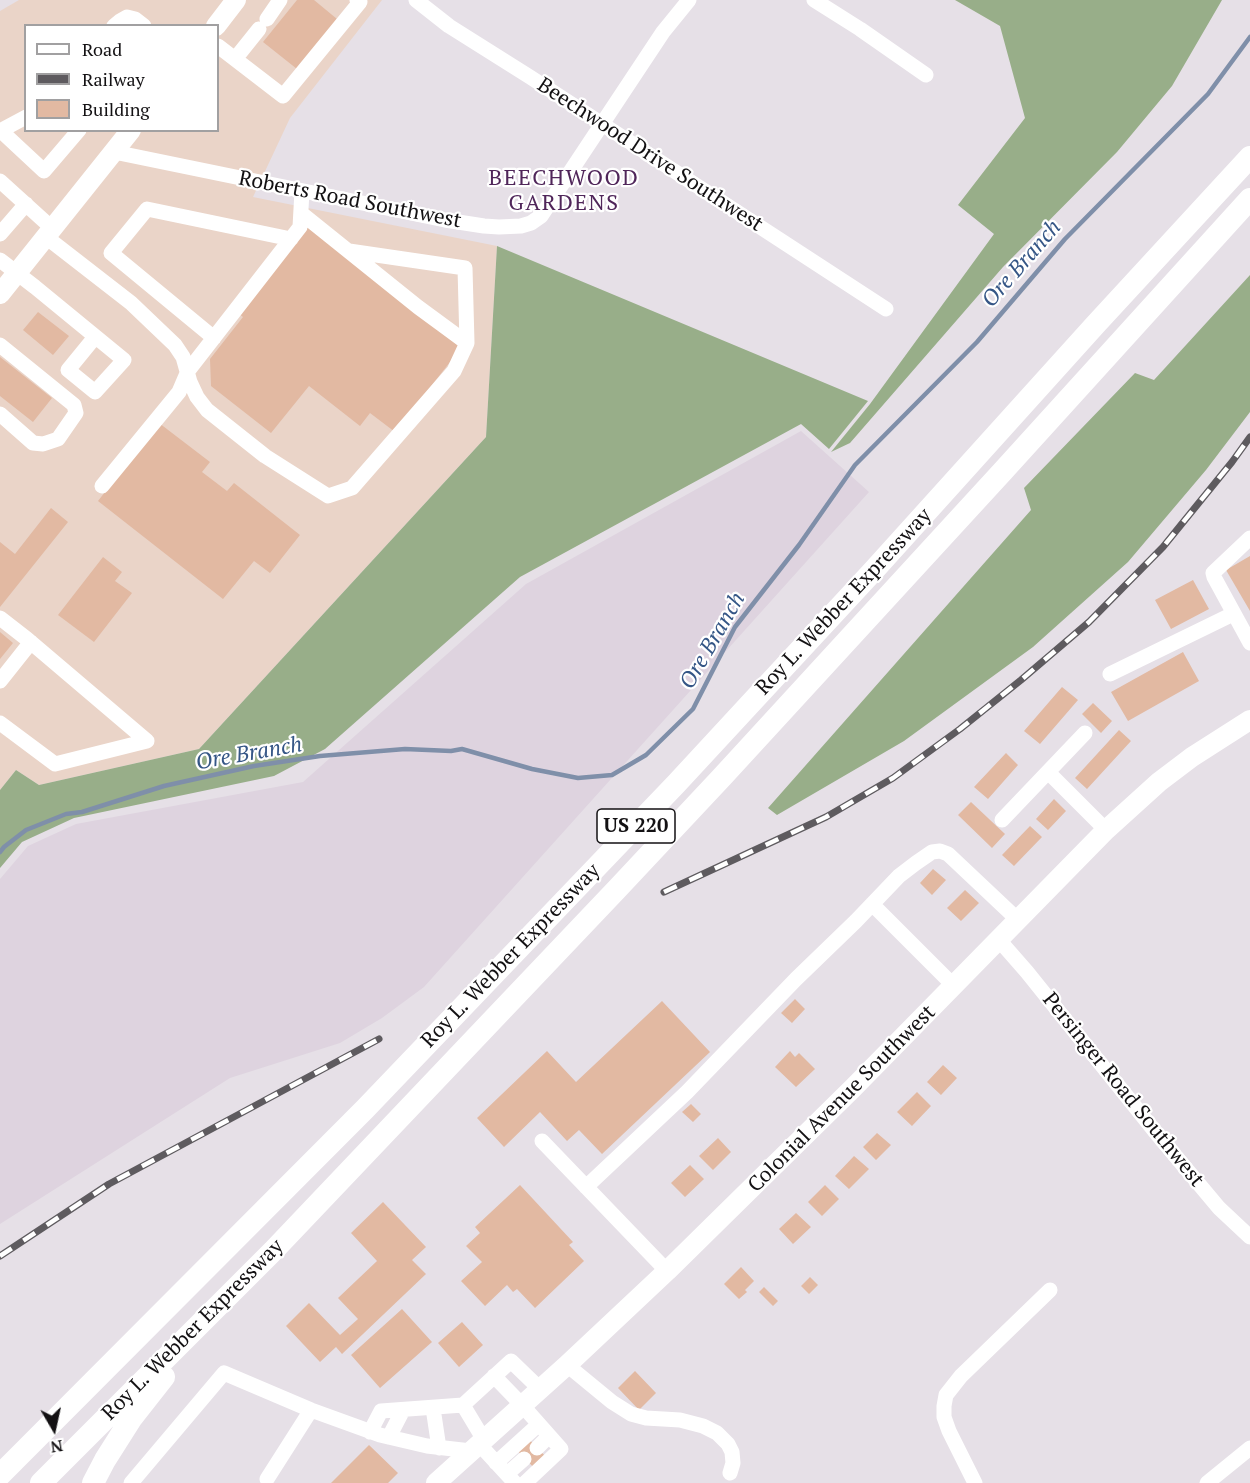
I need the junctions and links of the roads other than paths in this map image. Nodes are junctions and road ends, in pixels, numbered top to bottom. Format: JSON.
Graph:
{"nodes":[{"id":1,"x":236,"y":0,"type":"edge"},
{"id":2,"x":280,"y":0,"type":"edge"},
{"id":3,"x":416,"y":0,"type":"edge"},
{"id":4,"x":689,"y":0,"type":"edge"},
{"id":5,"x":814,"y":0,"type":"edge"},
{"id":6,"x":360,"y":1,"type":"edge"},
{"id":7,"x":116,"y":24,"type":"edge"},
{"id":8,"x":141,"y":24,"type":"edge"},
{"id":9,"x":218,"y":24,"type":"edge"},
{"id":10,"x":219,"y":47,"type":"edge"},
{"id":11,"x":235,"y":59,"type":"junction"},
{"id":12,"x":927,"y":75,"type":"dead end"},
{"id":13,"x":24,"y":118,"type":"edge"},
{"id":14,"x":602,"y":124,"type":"junction"},
{"id":15,"x":0,"y":131,"type":"edge"},
{"id":16,"x":76,"y":132,"type":"edge"},
{"id":17,"x":129,"y":132,"type":"edge"},
{"id":18,"x":114,"y":152,"type":"junction"},
{"id":19,"x":1250,"y":157,"type":"edge"},
{"id":20,"x":0,"y":180,"type":"edge"},
{"id":21,"x":302,"y":191,"type":"junction"},
{"id":22,"x":1250,"y":199,"type":"edge"},
{"id":23,"x":26,"y":204,"type":"junction"},
{"id":24,"x":301,"y":213,"type":"junction"},
{"id":25,"x":49,"y":233,"type":"junction"},
{"id":26,"x":0,"y":234,"type":"edge"},
{"id":27,"x":291,"y":239,"type":"junction"},
{"id":28,"x":349,"y":251,"type":"junction"},
{"id":29,"x":0,"y":260,"type":"edge"},
{"id":30,"x":17,"y":273,"type":"junction"},
{"id":31,"x":0,"y":294,"type":"edge"},
{"id":32,"x":886,"y":309,"type":"dead end"},
{"id":33,"x":95,"y":337,"type":"junction"},
{"id":34,"x":214,"y":338,"type":"junction"},
{"id":35,"x":467,"y":342,"type":"junction"},
{"id":36,"x":1,"y":348,"type":"edge"},
{"id":37,"x":188,"y":371,"type":"junction"},
{"id":38,"x":0,"y":414,"type":"edge"},
{"id":39,"x":102,"y":486,"type":"dead end"},
{"id":40,"x":1250,"y":538,"type":"edge"},
{"id":41,"x":1233,"y":614,"type":"junction"},
{"id":42,"x":0,"y":618,"type":"edge"},
{"id":43,"x":31,"y":642,"type":"junction"},
{"id":44,"x":1250,"y":643,"type":"edge"},
{"id":45,"x":1110,"y":674,"type":"dead end"},
{"id":46,"x":0,"y":681,"type":"edge"},
{"id":47,"x":1250,"y":720,"type":"edge"},
{"id":48,"x":0,"y":723,"type":"edge"},
{"id":49,"x":1085,"y":734,"type":"dead end"},
{"id":50,"x":1048,"y":772,"type":"junction"},
{"id":51,"x":1002,"y":820,"type":"dead end"},
{"id":52,"x":1106,"y":830,"type":"junction"},
{"id":53,"x":872,"y":904,"type":"junction"},
{"id":54,"x":1017,"y":919,"type":"junction"},
{"id":55,"x":999,"y":940,"type":"junction"},
{"id":56,"x":954,"y":986,"type":"junction"},
{"id":57,"x":542,"y":1141,"type":"dead end"},
{"id":58,"x":586,"y":1186,"type":"junction"},
{"id":59,"x":1250,"y":1237,"type":"edge"},
{"id":60,"x":273,"y":1251,"type":"junction"},
{"id":61,"x":667,"y":1271,"type":"junction"},
{"id":62,"x":1050,"y":1290,"type":"dead end"},
{"id":63,"x":567,"y":1365,"type":"junction"},
{"id":64,"x":494,"y":1376,"type":"junction"},
{"id":65,"x":540,"y":1389,"type":"junction"},
{"id":66,"x":463,"y":1405,"type":"junction"},
{"id":67,"x":522,"y":1405,"type":"junction"},
{"id":68,"x":433,"y":1408,"type":"junction"},
{"id":69,"x":311,"y":1410,"type":"junction"},
{"id":70,"x":404,"y":1410,"type":"junction"},
{"id":71,"x":539,"y":1424,"type":"junction"},
{"id":72,"x":370,"y":1432,"type":"junction"},
{"id":73,"x":549,"y":1436,"type":"junction"},
{"id":74,"x":389,"y":1437,"type":"junction"},
{"id":75,"x":478,"y":1445,"type":"junction"},
{"id":76,"x":439,"y":1448,"type":"junction"},
{"id":77,"x":537,"y":1448,"type":"dead end"},
{"id":78,"x":1250,"y":1448,"type":"edge"},
{"id":79,"x":524,"y":1459,"type":"dead end"},
{"id":80,"x":506,"y":1473,"type":"edge"},
{"id":81,"x":730,"y":1473,"type":"dead end"},
{"id":82,"x":0,"y":1475,"type":"edge"},
{"id":83,"x":267,"y":1479,"type":"dead end"},
{"id":84,"x":441,"y":1481,"type":"edge"},
{"id":85,"x":41,"y":1483,"type":"edge"},
{"id":86,"x":93,"y":1483,"type":"edge"},
{"id":87,"x":131,"y":1483,"type":"edge"},
{"id":88,"x":525,"y":1483,"type":"edge"},
{"id":89,"x":975,"y":1483,"type":"edge"},
{"id":90,"x":1207,"y":1483,"type":"edge"}],
"edges":[{"from":1,"to":9,"type":"main road"},
{"from":2,"to":11,"type":"street"},
{"from":3,"to":14,"type":"street","name":"Beechwood Drive Southwest"},
{"from":4,"to":14,"type":"street","name":"Roberts Road Southwest"},
{"from":5,"to":12,"type":"street"},
{"from":6,"to":11,"type":"street"},
{"from":7,"to":8,"type":"street"},
{"from":10,"to":11,"type":"street"},
{"from":13,"to":15,"type":"street"},
{"from":14,"to":21,"type":"street","name":"Roberts Road Southwest"},
{"from":14,"to":32,"type":"street","name":"Beechwood Drive Southwest"},
{"from":15,"to":16,"type":"street"},
{"from":17,"to":18,"type":"main road"},
{"from":18,"to":21,"type":"street","name":"Roberts Road Southwest"},
{"from":18,"to":25,"type":"main road"},
{"from":19,"to":82,"type":"highway","name":"Roy L. Webber Expressway","number":"US 220"},
{"from":20,"to":23,"type":"street"},
{"from":21,"to":24,"type":"street"},
{"from":22,"to":60,"type":"highway","name":"Roy L. Webber Expressway","number":"US 220"},
{"from":23,"to":25,"type":"street"},
{"from":23,"to":26,"type":"street"},
{"from":24,"to":27,"type":"street"},
{"from":24,"to":28,"type":"street"},
{"from":25,"to":30,"type":"main road"},
{"from":25,"to":37,"type":"street"},
{"from":27,"to":34,"type":"street"},
{"from":27,"to":34,"type":"street"},
{"from":28,"to":35,"type":"street"},
{"from":28,"to":35,"type":"street"},
{"from":29,"to":30,"type":"street"},
{"from":30,"to":31,"type":"main road"},
{"from":30,"to":33,"type":"street"},
{"from":33,"to":33,"type":"street"},
{"from":34,"to":37,"type":"street"},
{"from":35,"to":37,"type":"street"},
{"from":36,"to":38,"type":"street"},
{"from":37,"to":39,"type":"street"},
{"from":40,"to":41,"type":"street"},
{"from":41,"to":44,"type":"street"},
{"from":41,"to":45,"type":"street"},
{"from":42,"to":43,"type":"street"},
{"from":43,"to":46,"type":"street"},
{"from":43,"to":48,"type":"street"},
{"from":47,"to":52,"type":"main road","name":"Colonial Avenue Southwest"},
{"from":49,"to":50,"type":"street"},
{"from":50,"to":51,"type":"street"},
{"from":50,"to":52,"type":"street"},
{"from":52,"to":54,"type":"main road","name":"Colonial Avenue Southwest"},
{"from":53,"to":54,"type":"street"},
{"from":53,"to":56,"type":"street"},
{"from":53,"to":58,"type":"street"},
{"from":54,"to":55,"type":"main road","name":"Colonial Avenue Southwest"},
{"from":55,"to":56,"type":"main road","name":"Colonial Avenue Southwest"},
{"from":55,"to":59,"type":"street","name":"Persinger Road Southwest"},
{"from":56,"to":61,"type":"main road","name":"Colonial Avenue Southwest"},
{"from":57,"to":58,"type":"street"},
{"from":58,"to":61,"type":"street"},
{"from":60,"to":85,"type":"highway","name":"Roy L. Webber Expressway","number":"US 220"},
{"from":60,"to":86,"type":"highway"},
{"from":61,"to":63,"type":"main road","name":"Colonial Avenue Southwest"},
{"from":62,"to":89,"type":"street"},
{"from":63,"to":65,"type":"main road","name":"Colonial Avenue Southwest"},
{"from":63,"to":81,"type":"street"},
{"from":64,"to":65,"type":"street"},
{"from":64,"to":66,"type":"street"},
{"from":64,"to":67,"type":"street"},
{"from":65,"to":67,"type":"main road","name":"Colonial Avenue Southwest"},
{"from":66,"to":68,"type":"street"},
{"from":66,"to":75,"type":"street"},
{"from":67,"to":71,"type":"street"},
{"from":67,"to":75,"type":"main road","name":"Colonial Avenue Southwest"},
{"from":68,"to":70,"type":"street"},
{"from":68,"to":76,"type":"street"},
{"from":69,"to":72,"type":"street"},
{"from":69,"to":83,"type":"street"},
{"from":69,"to":87,"type":"street"},
{"from":70,"to":72,"type":"street"},
{"from":70,"to":74,"type":"street"},
{"from":71,"to":73,"type":"street"},
{"from":71,"to":80,"type":"street"},
{"from":72,"to":74,"type":"street"},
{"from":73,"to":77,"type":"street"},
{"from":73,"to":88,"type":"street"},
{"from":74,"to":76,"type":"street"},
{"from":75,"to":76,"type":"street"},
{"from":75,"to":80,"type":"street"},
{"from":75,"to":84,"type":"main road","name":"Colonial Avenue Southwest"},
{"from":78,"to":90,"type":"street"},
{"from":79,"to":80,"type":"street"}]}
